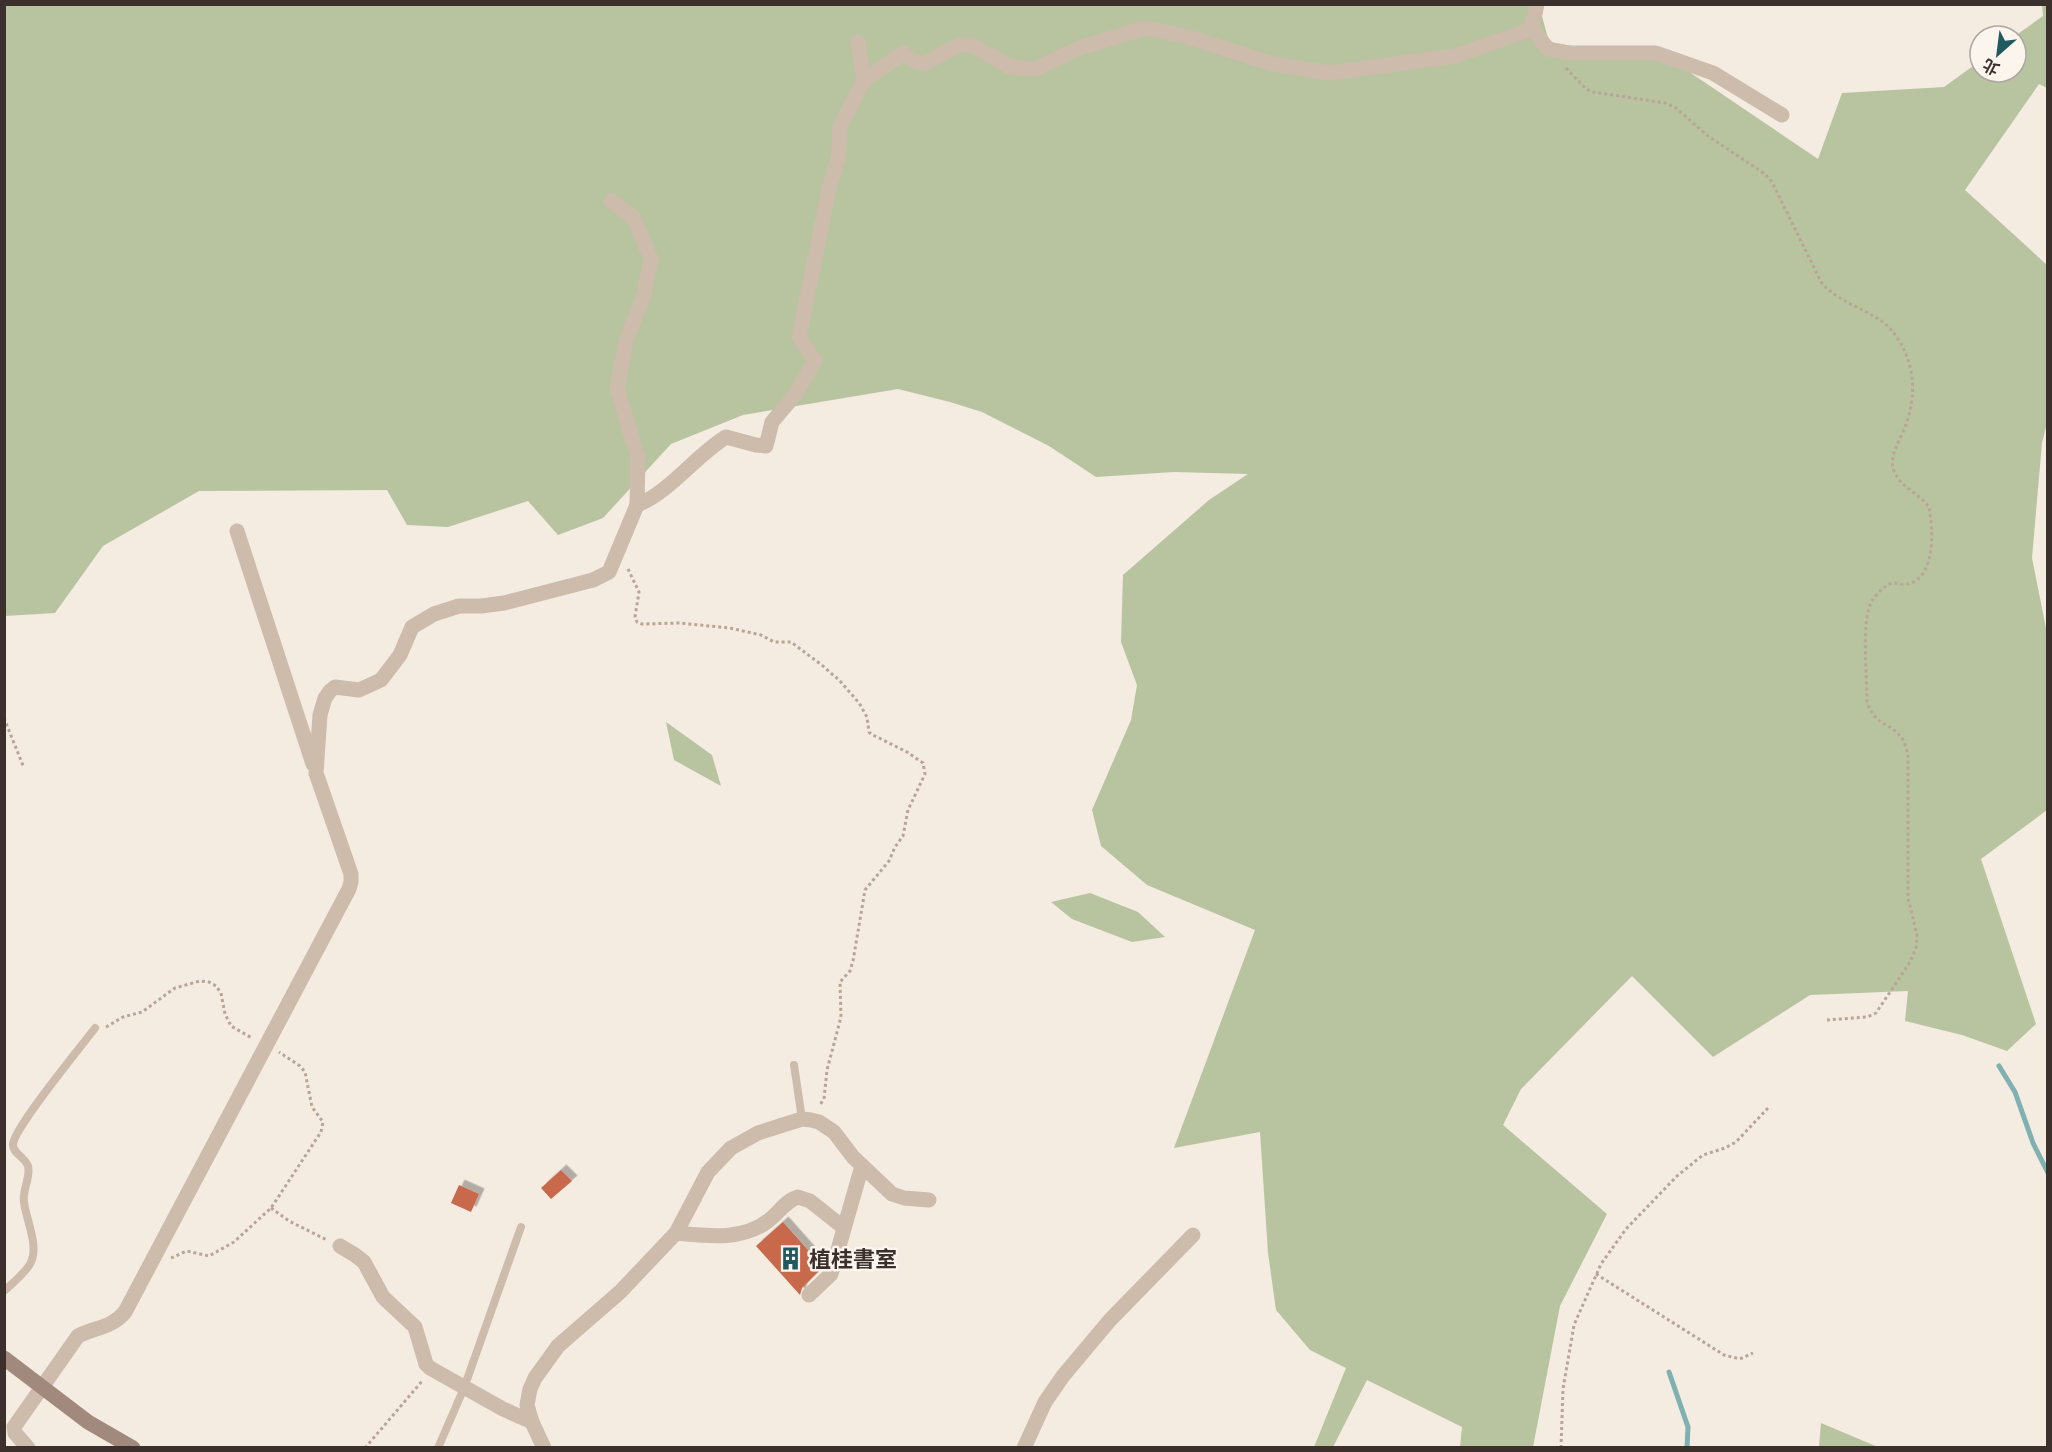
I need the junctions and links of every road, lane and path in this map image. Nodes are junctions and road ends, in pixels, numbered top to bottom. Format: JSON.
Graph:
{"nodes":[{"id":1,"x":1538,"y":4,"type":"edge"},
{"id":2,"x":1532,"y":29,"type":"junction"},
{"id":3,"x":858,"y":42,"type":"dead end"},
{"id":4,"x":1548,"y":49,"type":"junction"},
{"id":5,"x":864,"y":80,"type":"junction"},
{"id":6,"x":1782,"y":115,"type":"dead end"},
{"id":7,"x":611,"y":201,"type":"dead end"},
{"id":8,"x":637,"y":505,"type":"junction"},
{"id":9,"x":237,"y":531,"type":"dead end"},
{"id":10,"x":614,"y":560,"type":"junction"},
{"id":11,"x":4,"y":718,"type":"edge"},
{"id":12,"x":24,"y":768,"type":"dead end"},
{"id":13,"x":316,"y":773,"type":"junction"},
{"id":14,"x":1827,"y":1020,"type":"dead end"},
{"id":15,"x":95,"y":1028,"type":"dead end"},
{"id":16,"x":794,"y":1065,"type":"dead end"},
{"id":17,"x":1768,"y":1108,"type":"dead end"},
{"id":18,"x":802,"y":1117,"type":"junction"},
{"id":19,"x":862,"y":1166,"type":"junction"},
{"id":20,"x":929,"y":1200,"type":"dead end"},
{"id":21,"x":272,"y":1208,"type":"dead end"},
{"id":22,"x":521,"y":1227,"type":"dead end"},
{"id":23,"x":844,"y":1228,"type":"junction"},
{"id":24,"x":676,"y":1233,"type":"junction"},
{"id":25,"x":1193,"y":1235,"type":"dead end"},
{"id":26,"x":340,"y":1246,"type":"joint"},
{"id":27,"x":1596,"y":1274,"type":"junction"},
{"id":28,"x":4,"y":1291,"type":"edge"},
{"id":29,"x":809,"y":1295,"type":"dead end"},
{"id":30,"x":1753,"y":1353,"type":"dead end"},
{"id":31,"x":4,"y":1358,"type":"edge"},
{"id":32,"x":426,"y":1364,"type":"junction"},
{"id":33,"x":43,"y":1388,"type":"junction"},
{"id":34,"x":464,"y":1388,"type":"junction"},
{"id":35,"x":532,"y":1422,"type":"junction"},
{"id":36,"x":9,"y":1433,"type":"edge"},
{"id":37,"x":28,"y":1448,"type":"edge"},
{"id":38,"x":133,"y":1448,"type":"edge"},
{"id":39,"x":365,"y":1448,"type":"edge"},
{"id":40,"x":438,"y":1448,"type":"edge"},
{"id":41,"x":544,"y":1448,"type":"edge"},
{"id":42,"x":1024,"y":1448,"type":"edge"},
{"id":43,"x":1561,"y":1448,"type":"edge"}],
"edges":[{"from":1,"to":2,"type":"street"},
{"from":2,"to":4,"type":"street"},
{"from":2,"to":5,"type":"street"},
{"from":3,"to":5,"type":"street"},
{"from":4,"to":6,"type":"street"},
{"from":4,"to":14,"type":"path"},
{"from":5,"to":8,"type":"street"},
{"from":7,"to":8,"type":"street"},
{"from":8,"to":10,"type":"street"},
{"from":9,"to":13,"type":"street"},
{"from":10,"to":13,"type":"street"},
{"from":10,"to":18,"type":"path"},
{"from":11,"to":12,"type":"path"},
{"from":13,"to":33,"type":"street"},
{"from":15,"to":28,"type":"lane"},
{"from":16,"to":18,"type":"lane"},
{"from":17,"to":27,"type":"path"},
{"from":18,"to":19,"type":"street"},
{"from":18,"to":24,"type":"street"},
{"from":19,"to":20,"type":"street"},
{"from":19,"to":23,"type":"street"},
{"from":21,"to":26,"type":"path"},
{"from":22,"to":34,"type":"lane"},
{"from":23,"to":24,"type":"street"},
{"from":23,"to":29,"type":"street"},
{"from":24,"to":35,"type":"street"},
{"from":25,"to":42,"type":"street"},
{"from":26,"to":32,"type":"street"},
{"from":27,"to":30,"type":"path"},
{"from":27,"to":43,"type":"path"},
{"from":31,"to":33,"type":"main road"},
{"from":32,"to":34,"type":"street"},
{"from":32,"to":39,"type":"path"},
{"from":33,"to":36,"type":"street"},
{"from":33,"to":38,"type":"main road"},
{"from":34,"to":35,"type":"street"},
{"from":34,"to":40,"type":"lane"},
{"from":35,"to":41,"type":"street"},
{"from":36,"to":37,"type":"street"}]}
